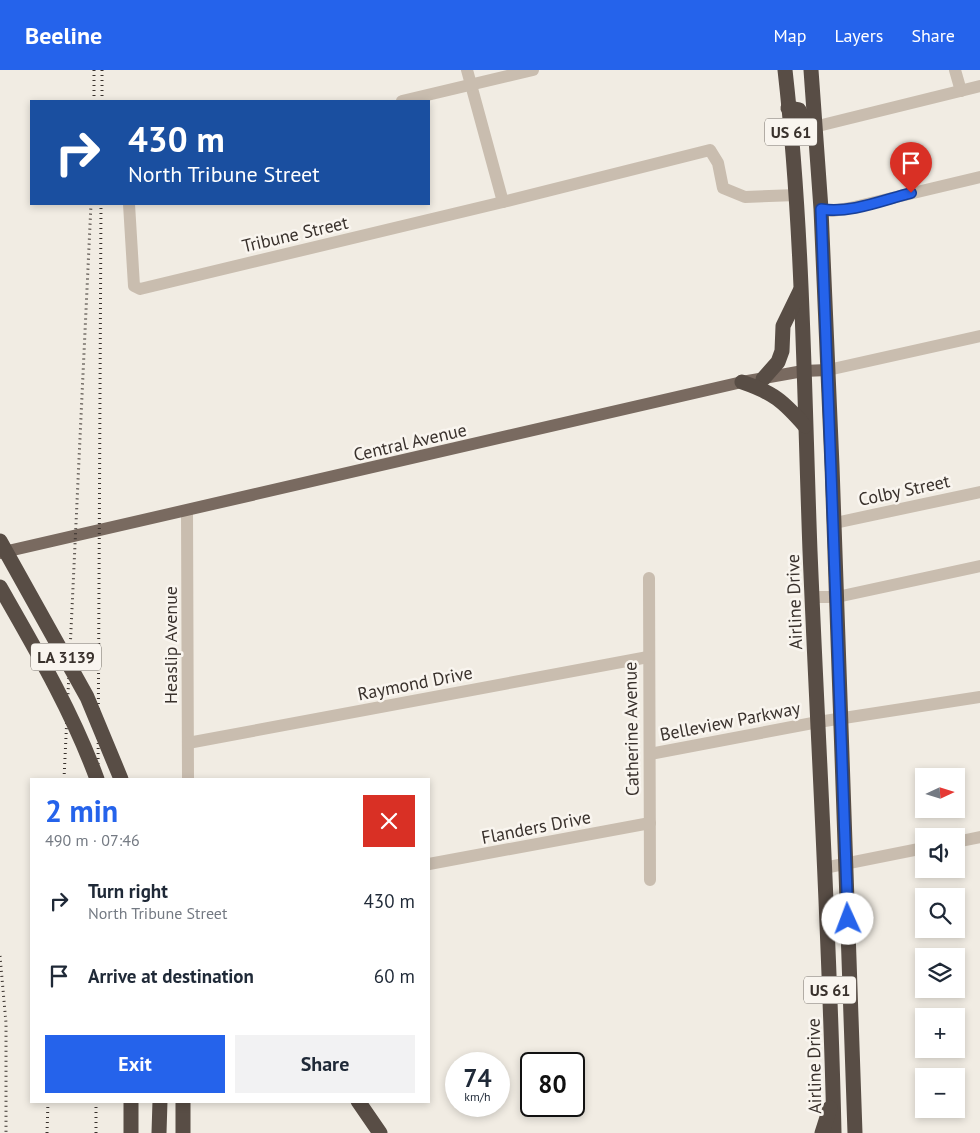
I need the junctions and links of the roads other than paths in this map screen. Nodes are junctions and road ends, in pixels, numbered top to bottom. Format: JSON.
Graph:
{"nodes":[{"id":1,"x":467,"y":70,"type":"edge"},
{"id":2,"x":533,"y":70,"type":"edge"},
{"id":3,"x":785,"y":70,"type":"edge"},
{"id":4,"x":811,"y":70,"type":"edge"},
{"id":5,"x":955,"y":70,"type":"edge"},
{"id":6,"x":471,"y":85,"type":"junction"},
{"id":7,"x":980,"y":86,"type":"edge"},
{"id":8,"x":961,"y":91,"type":"junction"},
{"id":9,"x":406,"y":100,"type":"edge"},
{"id":10,"x":788,"y":108,"type":"junction"},
{"id":11,"x":814,"y":127,"type":"junction"},
{"id":12,"x":816,"y":143,"type":"junction"},
{"id":13,"x":980,"y":177,"type":"edge"},
{"id":14,"x":797,"y":195,"type":"junction"},
{"id":15,"x":502,"y":202,"type":"junction"},
{"id":16,"x":821,"y":209,"type":"junction"},
{"id":17,"x":129,"y":210,"type":"edge"},
{"id":18,"x":800,"y":290,"type":"junction"},
{"id":19,"x":980,"y":336,"type":"edge"},
{"id":20,"x":828,"y":370,"type":"junction"},
{"id":21,"x":803,"y":372,"type":"junction"},
{"id":22,"x":763,"y":379,"type":"junction"},
{"id":23,"x":742,"y":382,"type":"junction"},
{"id":24,"x":805,"y":426,"type":"junction"},
{"id":25,"x":980,"y":492,"type":"edge"},
{"id":26,"x":187,"y":511,"type":"junction"},
{"id":27,"x":835,"y":523,"type":"junction"},
{"id":28,"x":0,"y":541,"type":"edge"},
{"id":29,"x":0,"y":553,"type":"edge"},
{"id":30,"x":980,"y":566,"type":"edge"},
{"id":31,"x":649,"y":578,"type":"dead end"},
{"id":32,"x":0,"y":587,"type":"edge"},
{"id":33,"x":812,"y":597,"type":"junction"},
{"id":34,"x":837,"y":597,"type":"junction"},
{"id":35,"x":648,"y":657,"type":"junction"},
{"id":36,"x":980,"y":696,"type":"edge"},
{"id":37,"x":841,"y":719,"type":"junction"},
{"id":38,"x":818,"y":722,"type":"junction"},
{"id":39,"x":188,"y":743,"type":"junction"},
{"id":40,"x":650,"y":754,"type":"junction"},
{"id":41,"x":97,"y":778,"type":"edge"},
{"id":42,"x":122,"y":778,"type":"edge"},
{"id":43,"x":188,"y":778,"type":"edge"},
{"id":44,"x":650,"y":823,"type":"junction"},
{"id":45,"x":980,"y":837,"type":"edge"},
{"id":46,"x":965,"y":840,"type":"edge"},
{"id":47,"x":915,"y":850,"type":"edge"},
{"id":48,"x":430,"y":864,"type":"edge"},
{"id":49,"x":846,"y":864,"type":"junction"},
{"id":50,"x":824,"y":868,"type":"junction"},
{"id":51,"x":650,"y":880,"type":"dead end"},
{"id":52,"x":834,"y":1095,"type":"junction"},
{"id":53,"x":131,"y":1103,"type":"edge"},
{"id":54,"x":160,"y":1103,"type":"edge"},
{"id":55,"x":183,"y":1103,"type":"edge"},
{"id":56,"x":359,"y":1103,"type":"edge"},
{"id":57,"x":131,"y":1133,"type":"edge"},
{"id":58,"x":160,"y":1133,"type":"edge"},
{"id":59,"x":183,"y":1133,"type":"edge"},
{"id":60,"x":380,"y":1133,"type":"edge"},
{"id":61,"x":822,"y":1133,"type":"edge"},
{"id":62,"x":834,"y":1133,"type":"edge"},
{"id":63,"x":855,"y":1133,"type":"edge"}],
"edges":[{"from":1,"to":6,"type":"street"},
{"from":2,"to":6,"type":"street"},
{"from":3,"to":10,"type":"highway","name":"Airline Drive","number":"US 61"},
{"from":4,"to":11,"type":"highway","number":"US 61"},
{"from":5,"to":8,"type":"street"},
{"from":6,"to":9,"type":"street"},
{"from":6,"to":15,"type":"street"},
{"from":7,"to":8,"type":"street"},
{"from":8,"to":11,"type":"street"},
{"from":10,"to":12,"type":"highway"},
{"from":10,"to":14,"type":"highway","name":"Airline Drive","number":"US 61"},
{"from":11,"to":12,"type":"highway","number":"US 61"},
{"from":12,"to":16,"type":"highway","number":"US 61"},
{"from":13,"to":16,"type":"street"},
{"from":14,"to":15,"type":"street","name":"Tribune Street"},
{"from":14,"to":18,"type":"highway","name":"Airline Drive","number":"US 61"},
{"from":15,"to":17,"type":"street","name":"Tribune Street"},
{"from":16,"to":20,"type":"highway","number":"US 61"},
{"from":18,"to":21,"type":"highway","name":"Airline Drive","number":"US 61"},
{"from":18,"to":22,"type":"highway"},
{"from":19,"to":20,"type":"street"},
{"from":20,"to":21,"type":"main road","name":"Central Avenue"},
{"from":20,"to":27,"type":"highway","number":"US 61"},
{"from":21,"to":22,"type":"main road","name":"Central Avenue"},
{"from":21,"to":24,"type":"highway","name":"Airline Drive","number":"US 61"},
{"from":22,"to":23,"type":"main road","name":"Central Avenue"},
{"from":23,"to":24,"type":"highway"},
{"from":23,"to":26,"type":"main road","name":"Central Avenue"},
{"from":24,"to":33,"type":"highway","name":"Airline Drive","number":"US 61"},
{"from":25,"to":27,"type":"street","name":"Colby Street"},
{"from":26,"to":29,"type":"main road","name":"Central Avenue"},
{"from":26,"to":39,"type":"street","name":"Heaslip Avenue"},
{"from":27,"to":34,"type":"highway","number":"US 61"},
{"from":28,"to":42,"type":"highway","number":"LA 3139","bridge":true},
{"from":30,"to":34,"type":"street"},
{"from":31,"to":35,"type":"street","name":"Catherine Avenue"},
{"from":32,"to":41,"type":"highway","number":"LA 3139","bridge":true},
{"from":33,"to":34,"type":"street"},
{"from":33,"to":38,"type":"highway","name":"Airline Drive","number":"US 61"},
{"from":34,"to":37,"type":"highway","number":"US 61"},
{"from":35,"to":39,"type":"street","name":"Raymond Drive"},
{"from":35,"to":40,"type":"street","name":"Catherine Avenue"},
{"from":36,"to":37,"type":"street","name":"Belleview Parkway"},
{"from":37,"to":38,"type":"street","name":"Belleview Parkway"},
{"from":37,"to":49,"type":"highway","number":"US 61"},
{"from":38,"to":40,"type":"street","name":"Belleview Parkway"},
{"from":38,"to":50,"type":"highway","name":"Airline Drive","number":"US 61"},
{"from":39,"to":43,"type":"street","name":"Heaslip Avenue"},
{"from":40,"to":44,"type":"street","name":"Catherine Avenue"},
{"from":44,"to":48,"type":"street","name":"Flanders Drive"},
{"from":44,"to":51,"type":"street","name":"Catherine Avenue"},
{"from":45,"to":46,"type":"street"},
{"from":47,"to":49,"type":"street"},
{"from":49,"to":50,"type":"street"},
{"from":49,"to":63,"type":"highway","number":"US 61"},
{"from":50,"to":52,"type":"highway","name":"Airline Drive","number":"US 61"},
{"from":52,"to":61,"type":"highway"},
{"from":52,"to":62,"type":"highway","name":"Airline Drive","number":"US 61"},
{"from":53,"to":57,"type":"highway"},
{"from":54,"to":58,"type":"highway"},
{"from":55,"to":59,"type":"highway"},
{"from":56,"to":60,"type":"highway"}]}
